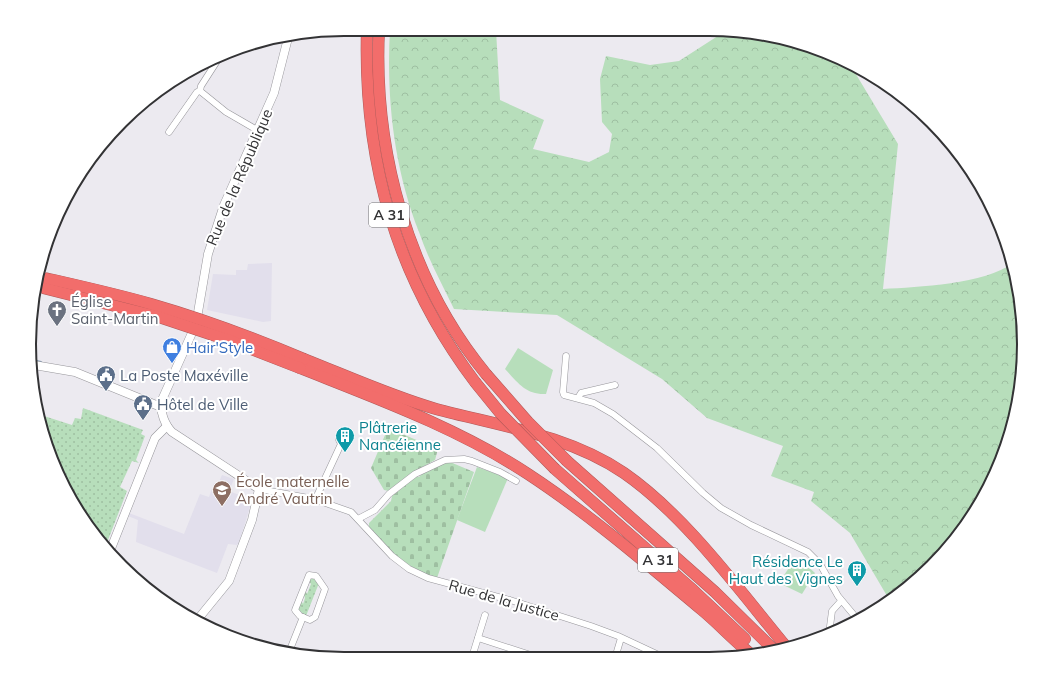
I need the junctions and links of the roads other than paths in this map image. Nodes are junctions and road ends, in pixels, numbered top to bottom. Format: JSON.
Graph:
{"nodes":[{"id":1,"x":367,"y":36,"type":"edge"},
{"id":2,"x":379,"y":36,"type":"edge"},
{"id":3,"x":287,"y":42,"type":"edge"},
{"id":4,"x":214,"y":65,"type":"edge"},
{"id":5,"x":200,"y":91,"type":"junction"},
{"id":6,"x":257,"y":130,"type":"junction"},
{"id":7,"x":169,"y":132,"type":"dead end"},
{"id":8,"x":42,"y":282,"type":"edge"},
{"id":9,"x":566,"y":356,"type":"dead end"},
{"id":10,"x":302,"y":363,"type":"junction"},
{"id":11,"x":37,"y":365,"type":"edge"},
{"id":12,"x":615,"y":385,"type":"dead end"},
{"id":13,"x":578,"y":398,"type":"junction"},
{"id":14,"x":161,"y":407,"type":"junction"},
{"id":15,"x":167,"y":426,"type":"junction"},
{"id":16,"x":339,"y":440,"type":"dead end"},
{"id":17,"x":516,"y":481,"type":"dead end"},
{"id":18,"x":259,"y":489,"type":"junction"},
{"id":19,"x":315,"y":500,"type":"junction"},
{"id":20,"x":358,"y":519,"type":"junction"},
{"id":21,"x":112,"y":547,"type":"edge"},
{"id":22,"x":841,"y":600,"type":"junction"},
{"id":23,"x":485,"y":615,"type":"dead end"},
{"id":24,"x":854,"y":615,"type":"edge"},
{"id":25,"x":200,"y":616,"type":"edge"},
{"id":26,"x":303,"y":617,"type":"junction"},
{"id":27,"x":830,"y":628,"type":"edge"},
{"id":28,"x":478,"y":638,"type":"junction"},
{"id":29,"x":621,"y":638,"type":"junction"},
{"id":30,"x":783,"y":643,"type":"edge"},
{"id":31,"x":770,"y":646,"type":"edge"},
{"id":32,"x":290,"y":647,"type":"edge"},
{"id":33,"x":753,"y":648,"type":"edge"},
{"id":34,"x":745,"y":649,"type":"edge"},
{"id":35,"x":474,"y":652,"type":"edge"},
{"id":36,"x":521,"y":652,"type":"edge"},
{"id":37,"x":616,"y":652,"type":"edge"},
{"id":38,"x":652,"y":652,"type":"edge"}],
"edges":[{"from":1,"to":33,"type":"highway","number":"A 31","bridge":true},
{"from":2,"to":31,"type":"highway","number":"A 31","bridge":true},
{"from":3,"to":6,"type":"street","name":"Rue de la République"},
{"from":4,"to":5,"type":"street"},
{"from":5,"to":6,"type":"street"},
{"from":5,"to":7,"type":"street"},
{"from":6,"to":14,"type":"street","name":"Rue de la République"},
{"from":8,"to":10,"type":"highway","bridge":true},
{"from":9,"to":13,"type":"street"},
{"from":10,"to":30,"type":"highway"},
{"from":10,"to":34,"type":"highway"},
{"from":11,"to":14,"type":"street"},
{"from":12,"to":13,"type":"street"},
{"from":13,"to":22,"type":"street"},
{"from":14,"to":15,"type":"street"},
{"from":15,"to":18,"type":"street"},
{"from":15,"to":21,"type":"street"},
{"from":16,"to":19,"type":"street"},
{"from":17,"to":20,"type":"street"},
{"from":18,"to":19,"type":"street","name":"Rue de la Justice"},
{"from":18,"to":25,"type":"street"},
{"from":19,"to":20,"type":"street","name":"Rue de la Justice"},
{"from":20,"to":29,"type":"street","name":"Rue de la Justice"},
{"from":22,"to":24,"type":"street"},
{"from":22,"to":27,"type":"street"},
{"from":23,"to":28,"type":"street"},
{"from":26,"to":26,"type":"street"},
{"from":26,"to":32,"type":"street"},
{"from":28,"to":35,"type":"street"},
{"from":28,"to":36,"type":"street"},
{"from":29,"to":37,"type":"street"},
{"from":29,"to":38,"type":"street","name":"Rue de la Justice"}]}
